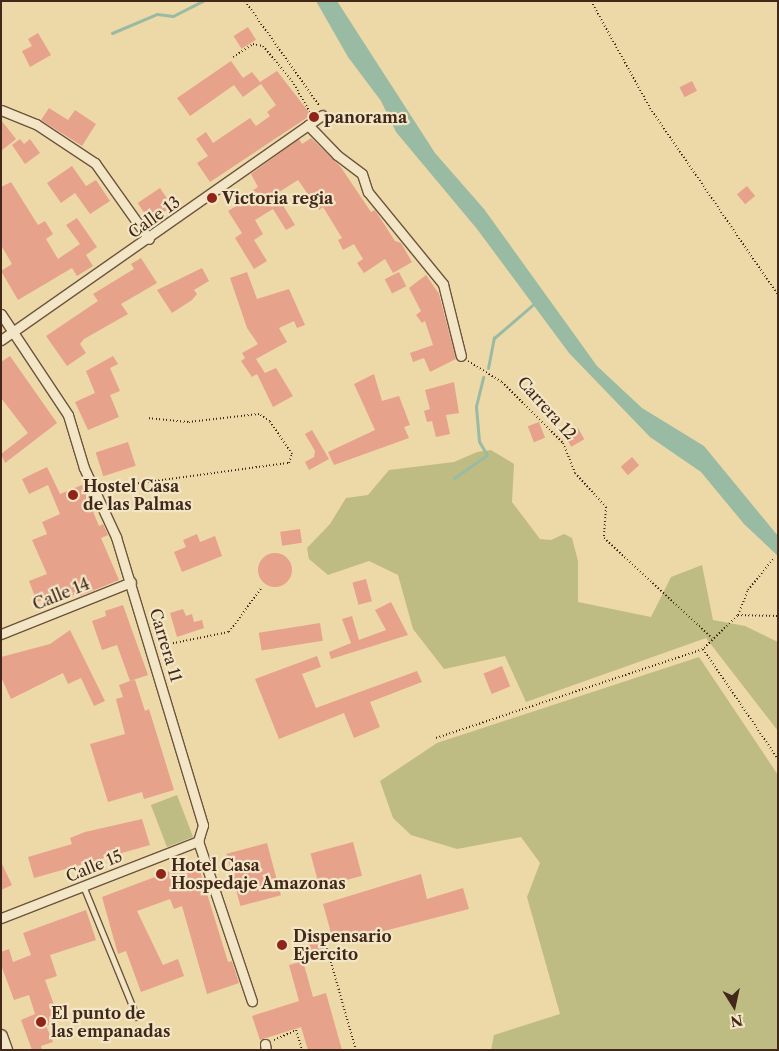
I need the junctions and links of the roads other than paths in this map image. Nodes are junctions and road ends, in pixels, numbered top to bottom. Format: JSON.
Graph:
{"nodes":[{"id":1,"x":1,"y":110,"type":"edge"},
{"id":2,"x":149,"y":240,"type":"junction"},
{"id":3,"x":1,"y":314,"type":"edge"},
{"id":4,"x":11,"y":333,"type":"junction"},
{"id":5,"x":1,"y":340,"type":"edge"},
{"id":6,"x":461,"y":356,"type":"road end"},
{"id":7,"x":131,"y":582,"type":"junction"},
{"id":8,"x":1,"y":634,"type":"edge"},
{"id":9,"x":198,"y":841,"type":"junction"},
{"id":10,"x":84,"y":887,"type":"junction"},
{"id":11,"x":1,"y":918,"type":"edge"},
{"id":12,"x":252,"y":1002,"type":"dead end"},
{"id":13,"x":136,"y":1017,"type":"dead end"},
{"id":14,"x":1,"y":1036,"type":"edge"},
{"id":15,"x":6,"y":1050,"type":"edge"}],
"edges":[{"from":1,"to":2,"type":"street"},
{"from":2,"to":4,"type":"street","name":"Calle 13"},
{"from":2,"to":6,"type":"street","name":"Calle 13"},
{"from":3,"to":4,"type":"street","name":"Carrera 11"},
{"from":4,"to":5,"type":"street","name":"Calle 13"},
{"from":4,"to":7,"type":"street","name":"Carrera 11"},
{"from":7,"to":8,"type":"street","name":"Calle 14"},
{"from":7,"to":9,"type":"street","name":"Carrera 11"},
{"from":9,"to":10,"type":"street","name":"Calle 15"},
{"from":9,"to":12,"type":"street","name":"Carrera 11"},
{"from":10,"to":11,"type":"street","name":"Calle 15"},
{"from":10,"to":13,"type":"lane"},
{"from":14,"to":15,"type":"main road"}]}
